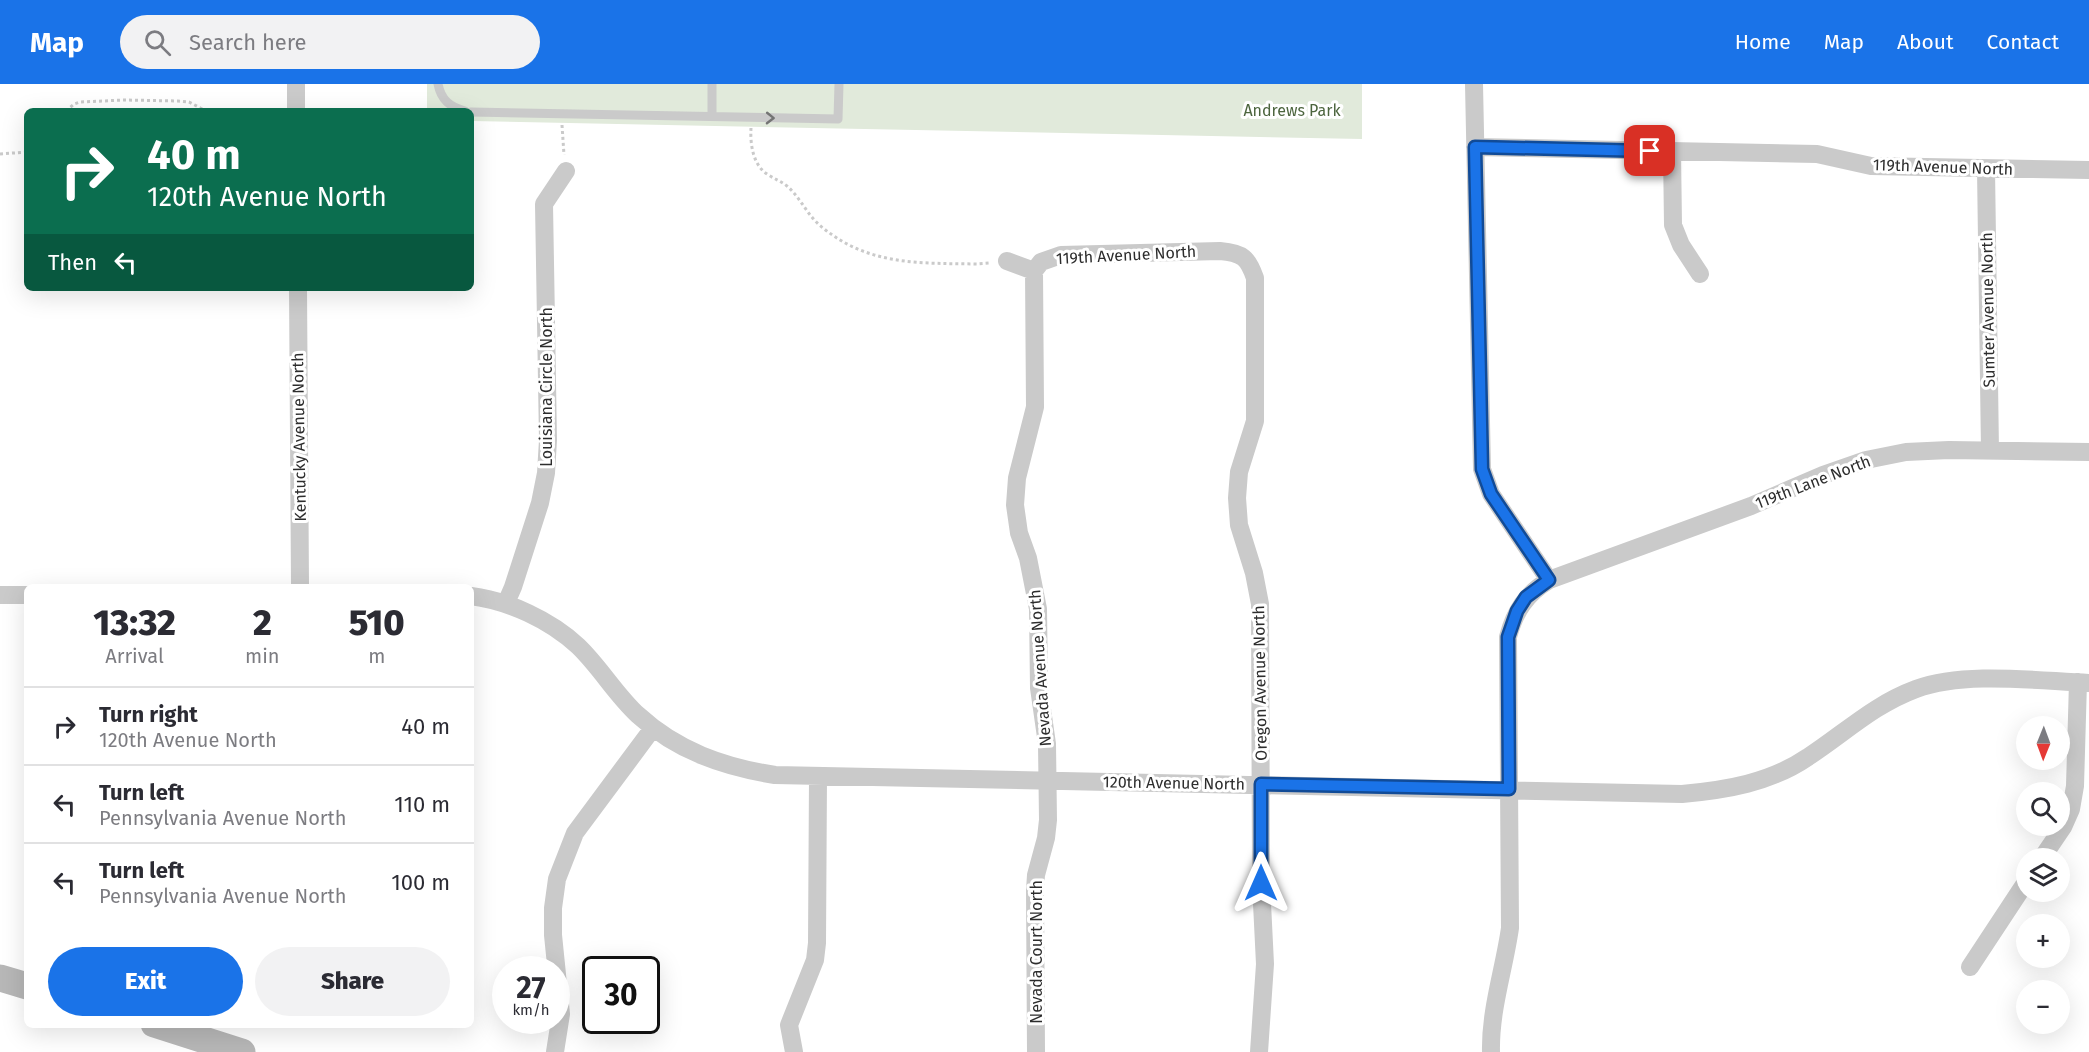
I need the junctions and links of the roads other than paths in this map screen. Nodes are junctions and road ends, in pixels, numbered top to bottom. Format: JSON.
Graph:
{"nodes":[{"id":1,"x":296,"y":84,"type":"edge"},
{"id":2,"x":438,"y":84,"type":"edge"},
{"id":3,"x":712,"y":84,"type":"edge"},
{"id":4,"x":839,"y":84,"type":"edge"},
{"id":5,"x":1474,"y":84,"type":"edge"},
{"id":6,"x":296,"y":108,"type":"edge"},
{"id":7,"x":455,"y":108,"type":"edge"},
{"id":8,"x":474,"y":112,"type":"edge"},
{"id":9,"x":712,"y":116,"type":"junction"},
{"id":10,"x":1475,"y":147,"type":"junction"},
{"id":11,"x":1672,"y":151,"type":"junction"},
{"id":12,"x":1986,"y":169,"type":"junction"},
{"id":13,"x":2089,"y":170,"type":"edge"},
{"id":14,"x":566,"y":171,"type":"road end"},
{"id":15,"x":1007,"y":261,"type":"road end"},
{"id":16,"x":1250,"y":263,"type":"joint"},
{"id":17,"x":1034,"y":271,"type":"junction"},
{"id":18,"x":1700,"y":274,"type":"dead end"},
{"id":19,"x":298,"y":291,"type":"edge"},
{"id":20,"x":1990,"y":452,"type":"junction"},
{"id":21,"x":2089,"y":452,"type":"edge"},
{"id":22,"x":1549,"y":580,"type":"junction"},
{"id":23,"x":300,"y":584,"type":"edge"},
{"id":24,"x":0,"y":595,"type":"edge"},
{"id":25,"x":24,"y":595,"type":"edge"},
{"id":26,"x":474,"y":597,"type":"edge"},
{"id":27,"x":506,"y":603,"type":"junction"},
{"id":28,"x":2084,"y":682,"type":"edge"},
{"id":29,"x":653,"y":728,"type":"junction"},
{"id":30,"x":818,"y":777,"type":"junction"},
{"id":31,"x":1048,"y":781,"type":"junction"},
{"id":32,"x":1261,"y":784,"type":"junction"},
{"id":33,"x":1509,"y":789,"type":"junction"},
{"id":34,"x":2049,"y":848,"type":"edge"},
{"id":35,"x":2016,"y":897,"type":"edge"},
{"id":36,"x":1970,"y":967,"type":"dead end"},
{"id":37,"x":0,"y":978,"type":"edge"},
{"id":38,"x":24,"y":985,"type":"edge"},
{"id":39,"x":167,"y":1028,"type":"edge"},
{"id":40,"x":242,"y":1052,"type":"edge"},
{"id":41,"x":555,"y":1052,"type":"edge"},
{"id":42,"x":794,"y":1052,"type":"edge"},
{"id":43,"x":1036,"y":1052,"type":"edge"},
{"id":44,"x":1259,"y":1052,"type":"edge"},
{"id":45,"x":1491,"y":1052,"type":"edge"}],
"edges":[{"from":1,"to":6,"type":"street"},
{"from":2,"to":7,"type":"lane"},
{"from":3,"to":9,"type":"lane"},
{"from":9,"to":4,"type":"lane","one_way":true},
{"from":5,"to":10,"type":"street"},
{"from":8,"to":9,"type":"lane"},
{"from":10,"to":11,"type":"street","name":"119th Avenue North"},
{"from":10,"to":22,"type":"street"},
{"from":11,"to":12,"type":"street","name":"119th Avenue North"},
{"from":11,"to":18,"type":"street"},
{"from":12,"to":13,"type":"street","name":"119th Avenue North"},
{"from":12,"to":20,"type":"street","name":"Sumter Avenue North"},
{"from":14,"to":27,"type":"street","name":"Louisiana Circle North"},
{"from":15,"to":17,"type":"street","name":"119th Avenue North"},
{"from":16,"to":17,"type":"street","name":"119th Avenue North"},
{"from":16,"to":32,"type":"street","name":"Oregon Avenue North"},
{"from":17,"to":31,"type":"street","name":"Nevada Avenue North"},
{"from":19,"to":23,"type":"street","name":"Kentucky Avenue North"},
{"from":20,"to":21,"type":"street","name":"119th Lane North"},
{"from":20,"to":22,"type":"street","name":"119th Lane North"},
{"from":22,"to":33,"type":"street","name":"119th Lane North"},
{"from":24,"to":25,"type":"street"},
{"from":26,"to":27,"type":"street","name":"120th Avenue North"},
{"from":27,"to":29,"type":"street","name":"120th Avenue North"},
{"from":28,"to":33,"type":"street","name":"120th Avenue North"},
{"from":28,"to":34,"type":"street"},
{"from":29,"to":30,"type":"street","name":"120th Avenue North"},
{"from":29,"to":41,"type":"street"},
{"from":30,"to":31,"type":"street","name":"120th Avenue North"},
{"from":30,"to":42,"type":"street"},
{"from":31,"to":32,"type":"street","name":"120th Avenue North"},
{"from":31,"to":43,"type":"street","name":"Nevada Court North"},
{"from":32,"to":33,"type":"street","name":"120th Avenue North"},
{"from":32,"to":44,"type":"street","name":"Oregon Avenue North"},
{"from":33,"to":45,"type":"street","name":"119th Lane North"},
{"from":35,"to":36,"type":"street"},
{"from":37,"to":38,"type":"main road"},
{"from":39,"to":40,"type":"main road"}]}
